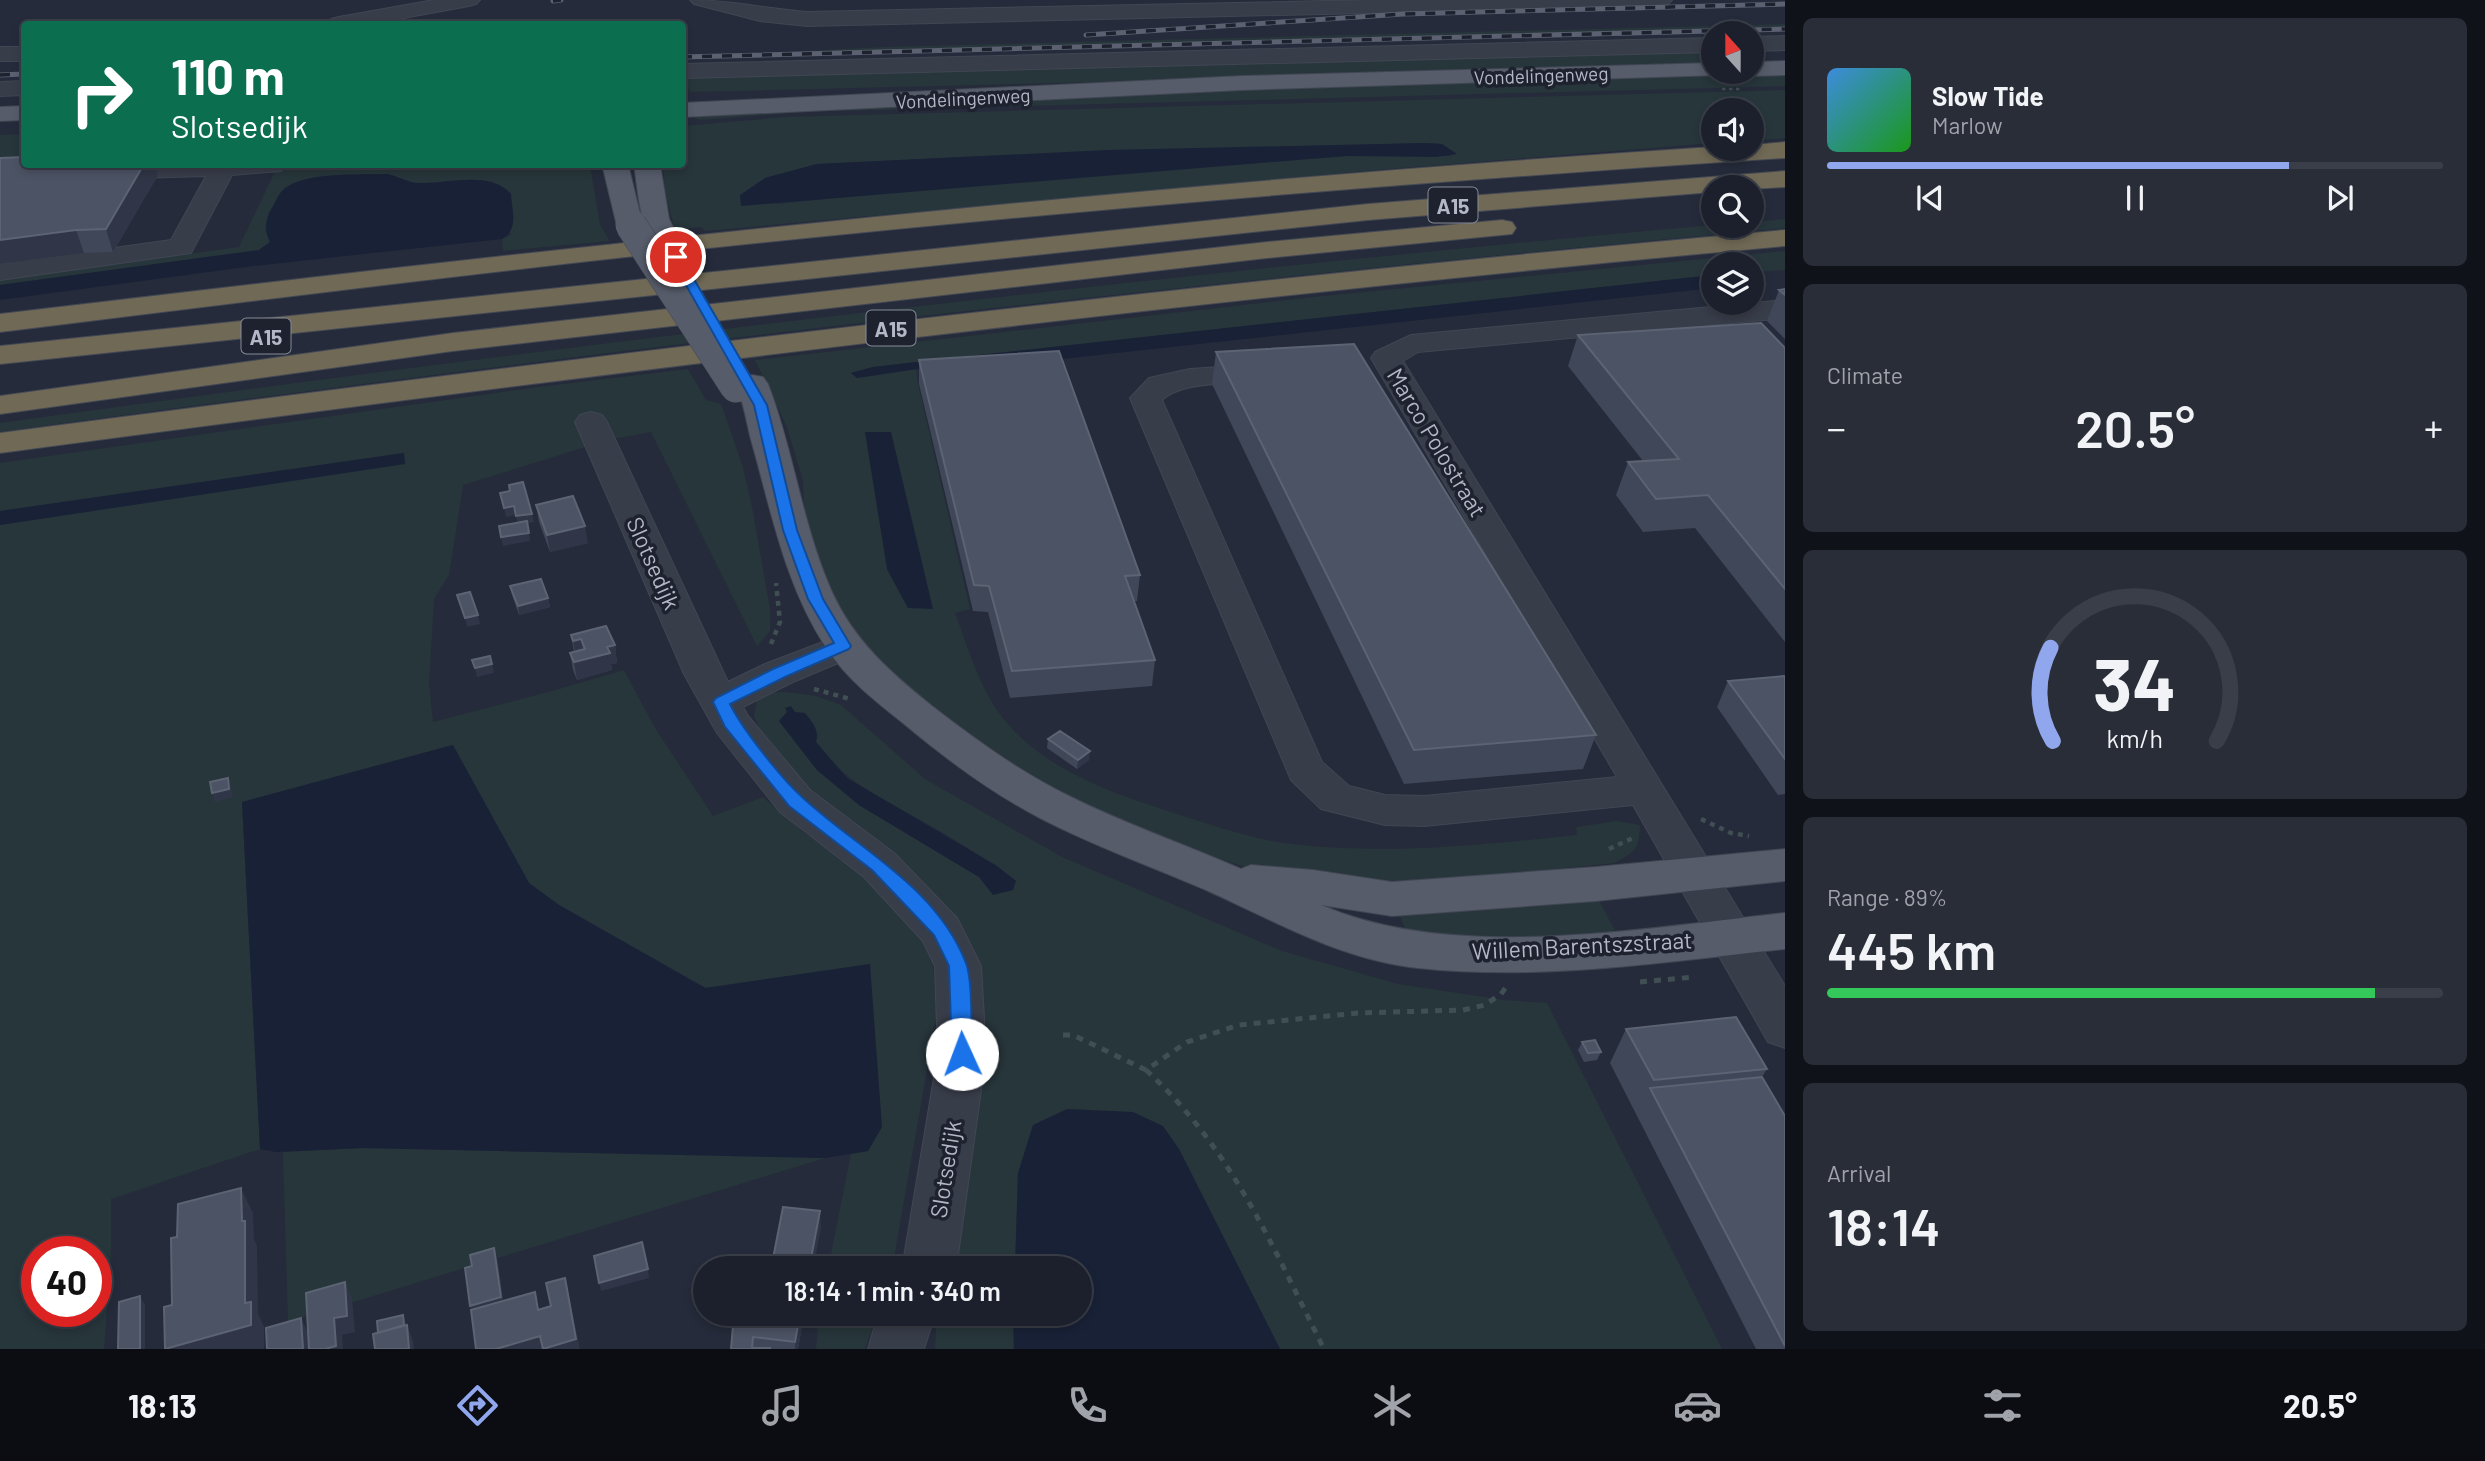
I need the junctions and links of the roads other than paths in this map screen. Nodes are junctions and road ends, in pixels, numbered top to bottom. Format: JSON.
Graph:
{"nodes":[{"id":1,"x":469,"y":0,"type":"edge"},
{"id":2,"x":701,"y":0,"type":"edge"},
{"id":3,"x":734,"y":0,"type":"edge"},
{"id":4,"x":761,"y":0,"type":"edge"},
{"id":5,"x":1127,"y":0,"type":"edge"},
{"id":6,"x":1661,"y":0,"type":"edge"},
{"id":7,"x":1162,"y":11,"type":"junction"},
{"id":8,"x":355,"y":21,"type":"edge"},
{"id":9,"x":1785,"y":43,"type":"edge"},
{"id":10,"x":1764,"y":44,"type":"edge"},
{"id":11,"x":1701,"y":45,"type":"edge"},
{"id":12,"x":0,"y":54,"type":"edge"},
{"id":13,"x":21,"y":54,"type":"edge"},
{"id":14,"x":1785,"y":68,"type":"edge"},
{"id":15,"x":1764,"y":69,"type":"edge"},
{"id":16,"x":1701,"y":70,"type":"edge"},
{"id":17,"x":686,"y":71,"type":"edge"},
{"id":18,"x":1242,"y":83,"type":"junction"},
{"id":19,"x":21,"y":88,"type":"edge"},
{"id":20,"x":0,"y":89,"type":"edge"},
{"id":21,"x":686,"y":97,"type":"edge"},
{"id":22,"x":686,"y":110,"type":"edge"},
{"id":23,"x":21,"y":113,"type":"edge"},
{"id":24,"x":0,"y":114,"type":"edge"},
{"id":25,"x":0,"y":130,"type":"edge"},
{"id":26,"x":21,"y":130,"type":"edge"},
{"id":27,"x":1785,"y":150,"type":"edge"},
{"id":28,"x":223,"y":168,"type":"joint"},
{"id":29,"x":616,"y":168,"type":"edge"},
{"id":30,"x":647,"y":168,"type":"edge"},
{"id":31,"x":0,"y":174,"type":"edge"},
{"id":32,"x":1785,"y":179,"type":"edge"},
{"id":33,"x":1785,"y":203,"type":"edge"},
{"id":34,"x":1764,"y":205,"type":"edge"},
{"id":35,"x":1701,"y":210,"type":"edge"},
{"id":36,"x":649,"y":226,"type":"junction"},
{"id":37,"x":1785,"y":238,"type":"edge"},
{"id":38,"x":0,"y":272,"type":"edge"},
{"id":39,"x":532,"y":300,"type":"junction"},
{"id":40,"x":1785,"y":309,"type":"edge"},
{"id":41,"x":0,"y":323,"type":"edge"},
{"id":42,"x":0,"y":355,"type":"edge"},
{"id":43,"x":1390,"y":365,"type":"junction"},
{"id":44,"x":1350,"y":368,"type":"edge"},
{"id":45,"x":1297,"y":371,"type":"edge"},
{"id":46,"x":0,"y":372,"type":"edge"},
{"id":47,"x":0,"y":405,"type":"edge"},
{"id":48,"x":592,"y":422,"type":"dead end"},
{"id":49,"x":0,"y":443,"type":"edge"},
{"id":50,"x":844,"y":646,"type":"junction"},
{"id":51,"x":721,"y":702,"type":"junction"},
{"id":52,"x":1645,"y":789,"type":"junction"},
{"id":53,"x":1785,"y":865,"type":"edge"},
{"id":54,"x":1693,"y":874,"type":"junction"},
{"id":55,"x":1224,"y":880,"type":"junction"},
{"id":56,"x":1785,"y":931,"type":"edge"},
{"id":57,"x":1730,"y":937,"type":"junction"},
{"id":58,"x":1785,"y":1028,"type":"edge"},
{"id":59,"x":931,"y":1256,"type":"edge"},
{"id":60,"x":902,"y":1326,"type":"edge"},
{"id":61,"x":925,"y":1326,"type":"edge"},
{"id":62,"x":896,"y":1349,"type":"edge"},
{"id":63,"x":924,"y":1349,"type":"edge"}],
"edges":[{"from":1,"to":8,"type":"street"},
{"from":2,"to":7,"type":"street"},
{"from":3,"to":4,"type":"street"},
{"from":5,"to":7,"type":"street"},
{"from":6,"to":7,"type":"street"},
{"from":9,"to":10,"type":"street"},
{"from":11,"to":17,"type":"street"},
{"from":12,"to":13,"type":"street"},
{"from":14,"to":15,"type":"main road"},
{"from":16,"to":18,"type":"main road","name":"Vondelingenweg"},
{"from":18,"to":21,"type":"main road","name":"Vondelingenweg"},
{"from":18,"to":22,"type":"main road","name":"Vondelingenweg"},
{"from":19,"to":20,"type":"street"},
{"from":23,"to":24,"type":"main road"},
{"from":25,"to":26,"type":"main road"},
{"from":27,"to":41,"type":"highway","number":"A15"},
{"from":28,"to":31,"type":"street"},
{"from":28,"to":38,"type":"street"},
{"from":29,"to":36,"type":"main road"},
{"from":30,"to":36,"type":"main road"},
{"from":32,"to":39,"type":"highway","number":"A15"},
{"from":33,"to":34,"type":"highway"},
{"from":35,"to":47,"type":"highway","number":"A15"},
{"from":36,"to":50,"type":"main road","name":"Willem Barentszstraat"},
{"from":37,"to":49,"type":"highway","number":"A15"},
{"from":39,"to":42,"type":"highway","number":"A15"},
{"from":39,"to":46,"type":"highway","number":"A15"},
{"from":40,"to":43,"type":"street","name":"Marco Polostraat"},
{"from":43,"to":44,"type":"street"},
{"from":43,"to":52,"type":"street","name":"Marco Polostraat"},
{"from":45,"to":52,"type":"street"},
{"from":48,"to":51,"type":"street","name":"Slotsedijk"},
{"from":50,"to":51,"type":"street"},
{"from":50,"to":55,"type":"main road","name":"Willem Barentszstraat"},
{"from":51,"to":59,"type":"street","name":"Slotsedijk"},
{"from":52,"to":54,"type":"street","name":"Marco Polostraat"},
{"from":53,"to":54,"type":"main road","name":"Willem Barentszstraat"},
{"from":54,"to":55,"type":"main road","name":"Willem Barentszstraat"},
{"from":54,"to":57,"type":"street","name":"Marco Polostraat"},
{"from":55,"to":57,"type":"main road","name":"Willem Barentszstraat"},
{"from":56,"to":57,"type":"main road","name":"Willem Barentszstraat"},
{"from":57,"to":58,"type":"street","name":"Marco Polostraat"},
{"from":60,"to":62,"type":"street"},
{"from":61,"to":63,"type":"street"}]}
